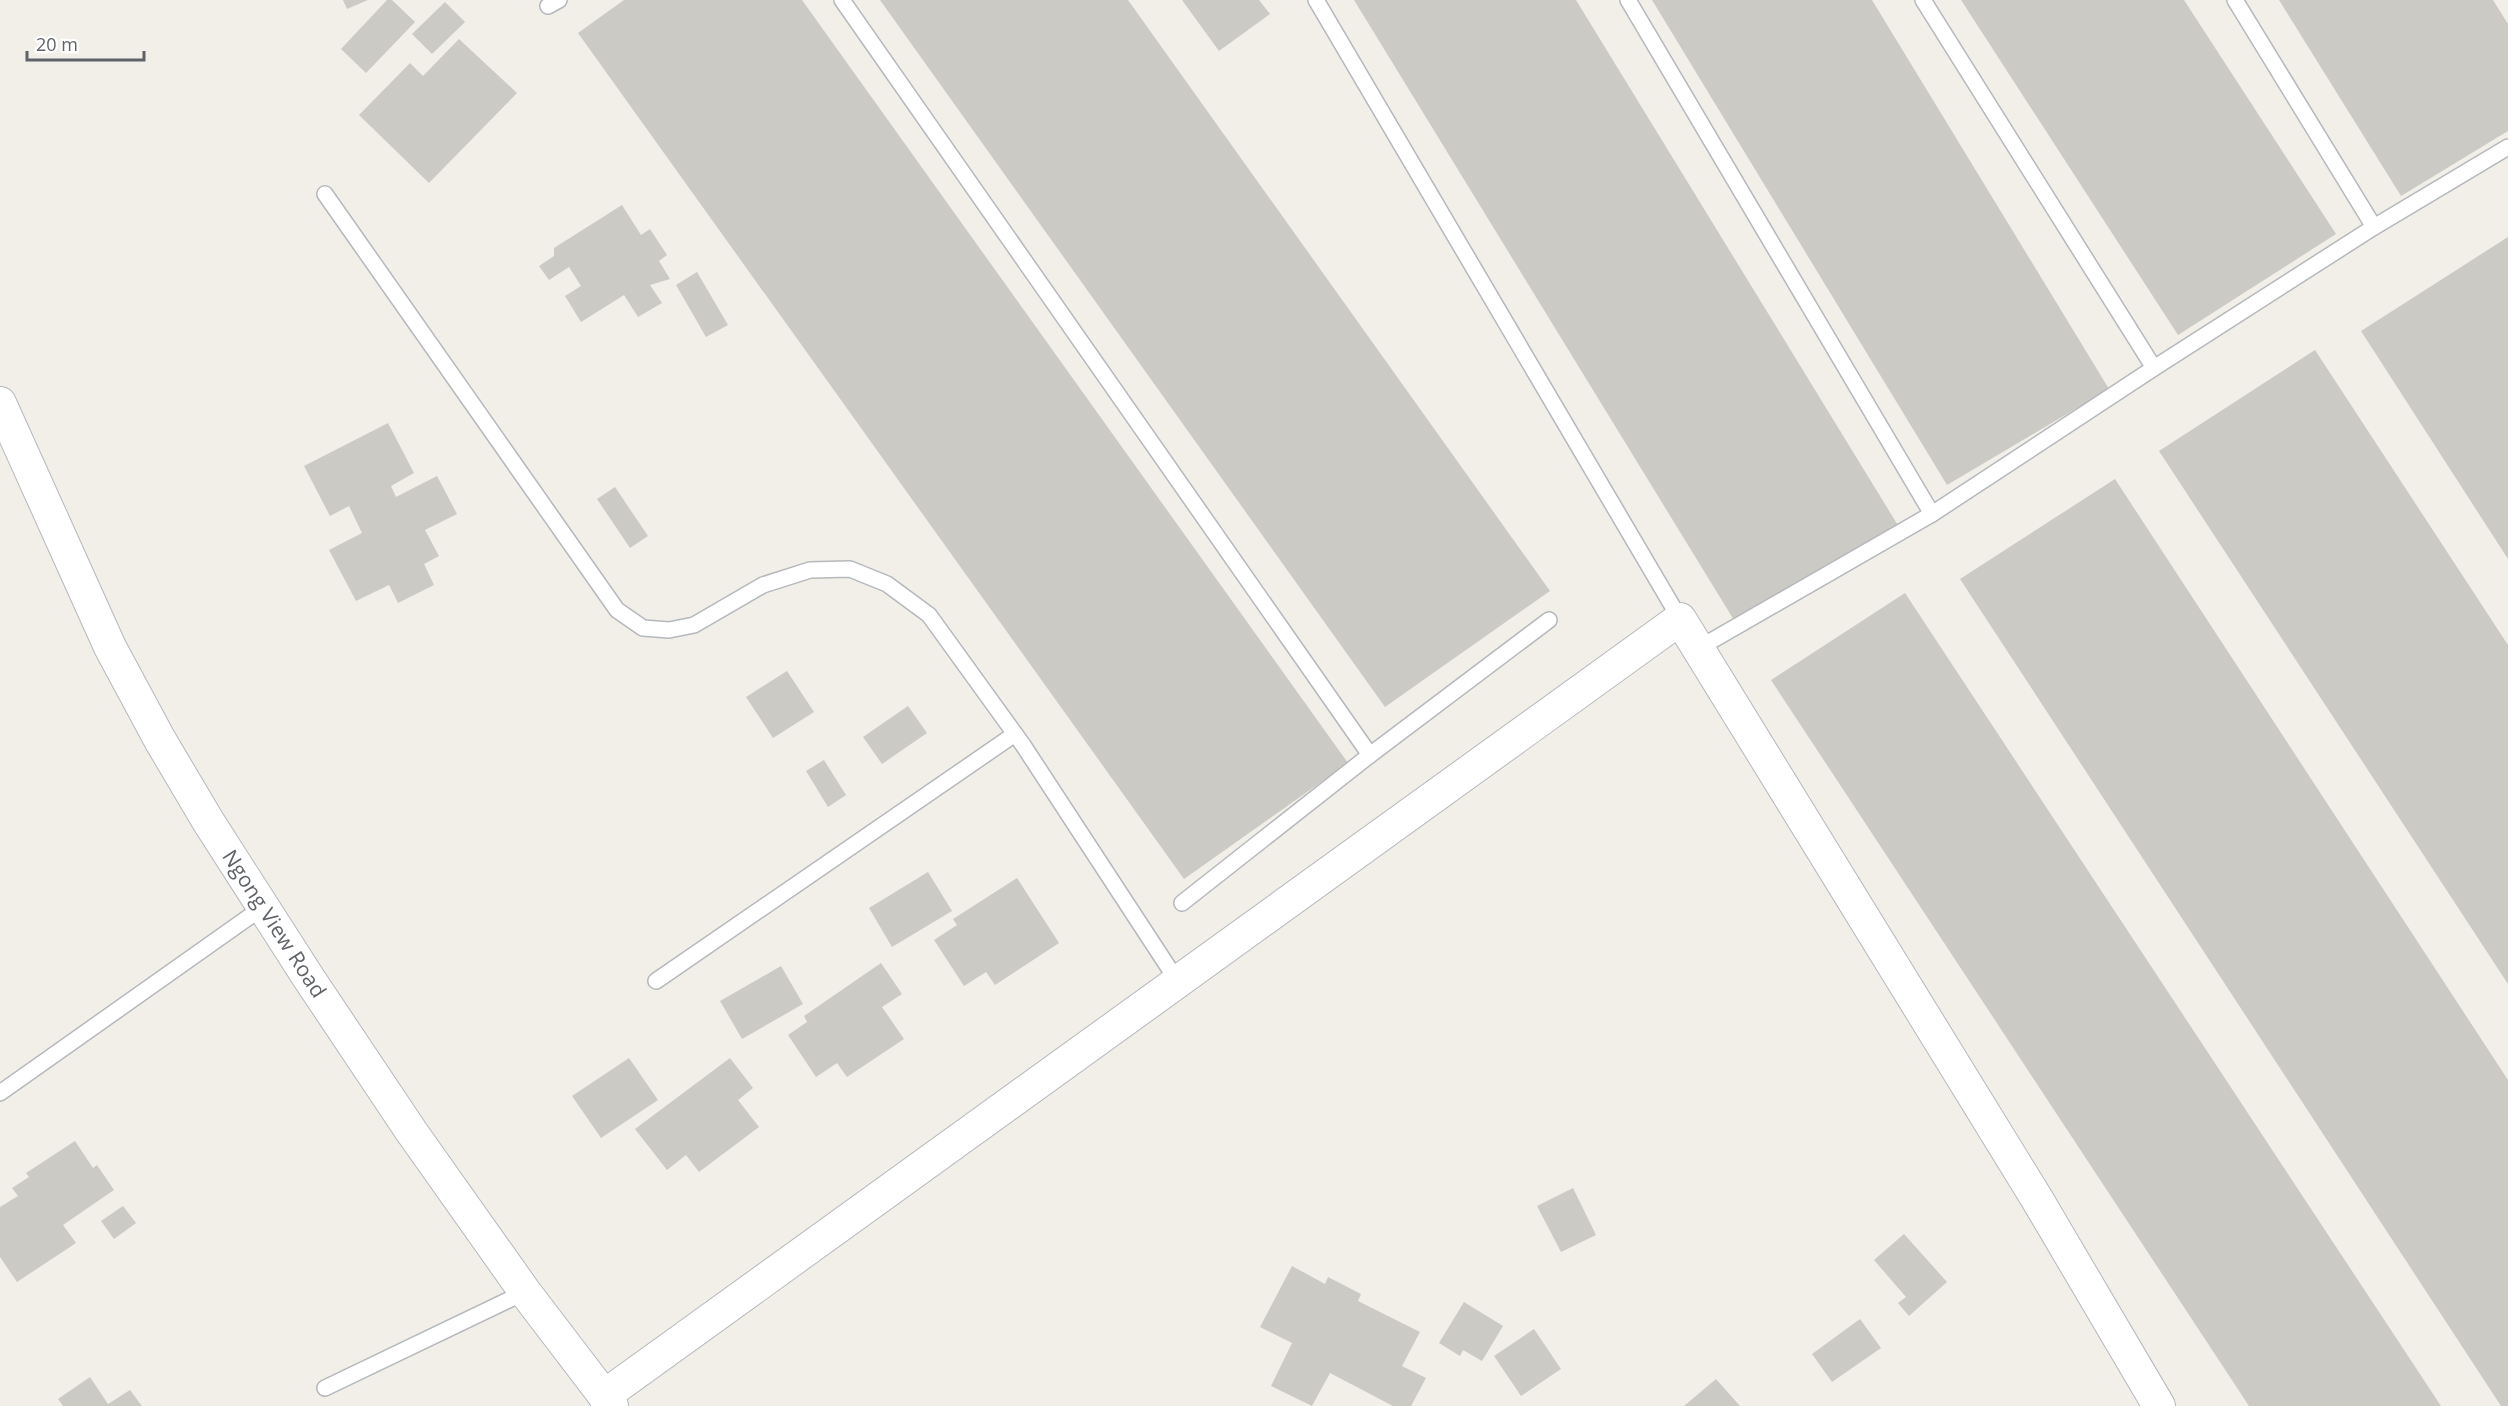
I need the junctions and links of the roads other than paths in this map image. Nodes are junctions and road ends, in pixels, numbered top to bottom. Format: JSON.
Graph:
{"nodes":[{"id":1,"x":842,"y":0,"type":"edge"},
{"id":2,"x":1316,"y":0,"type":"edge"},
{"id":3,"x":1628,"y":0,"type":"edge"},
{"id":4,"x":1923,"y":0,"type":"edge"},
{"id":5,"x":2235,"y":0,"type":"edge"},
{"id":6,"x":2508,"y":147,"type":"edge"},
{"id":7,"x":325,"y":194,"type":"dead end"},
{"id":8,"x":2374,"y":227,"type":"junction"},
{"id":9,"x":2154,"y":368,"type":"junction"},
{"id":10,"x":0,"y":403,"type":"edge"},
{"id":11,"x":1932,"y":514,"type":"junction"},
{"id":12,"x":1680,"y":619,"type":"junction"},
{"id":13,"x":1549,"y":620,"type":"dead end"},
{"id":14,"x":1699,"y":648,"type":"junction"},
{"id":15,"x":1015,"y":734,"type":"junction"},
{"id":16,"x":1370,"y":755,"type":"junction"},
{"id":17,"x":1182,"y":903,"type":"dead end"},
{"id":18,"x":262,"y":907,"type":"junction"},
{"id":19,"x":656,"y":981,"type":"dead end"},
{"id":20,"x":1178,"y":982,"type":"junction"},
{"id":21,"x":0,"y":1093,"type":"edge"},
{"id":22,"x":525,"y":1292,"type":"junction"},
{"id":23,"x":325,"y":1388,"type":"dead end"},
{"id":24,"x":608,"y":1401,"type":"edge"},
{"id":25,"x":2159,"y":1406,"type":"edge"}],
"edges":[{"from":1,"to":16,"type":"lane"},
{"from":2,"to":12,"type":"lane"},
{"from":3,"to":11,"type":"lane"},
{"from":4,"to":9,"type":"lane"},
{"from":5,"to":8,"type":"lane"},
{"from":6,"to":8,"type":"lane"},
{"from":7,"to":15,"type":"lane"},
{"from":8,"to":9,"type":"lane"},
{"from":9,"to":11,"type":"lane"},
{"from":10,"to":18,"type":"street","name":"Ngong View Road"},
{"from":11,"to":14,"type":"lane"},
{"from":12,"to":14,"type":"street"},
{"from":12,"to":20,"type":"street"},
{"from":13,"to":16,"type":"lane"},
{"from":14,"to":25,"type":"street"},
{"from":15,"to":19,"type":"lane"},
{"from":15,"to":20,"type":"lane"},
{"from":16,"to":17,"type":"lane"},
{"from":18,"to":21,"type":"lane"},
{"from":18,"to":22,"type":"street","name":"Ngong View Road"},
{"from":20,"to":24,"type":"street"},
{"from":22,"to":23,"type":"lane"},
{"from":22,"to":24,"type":"street","name":"Ngong View Road"}]}
